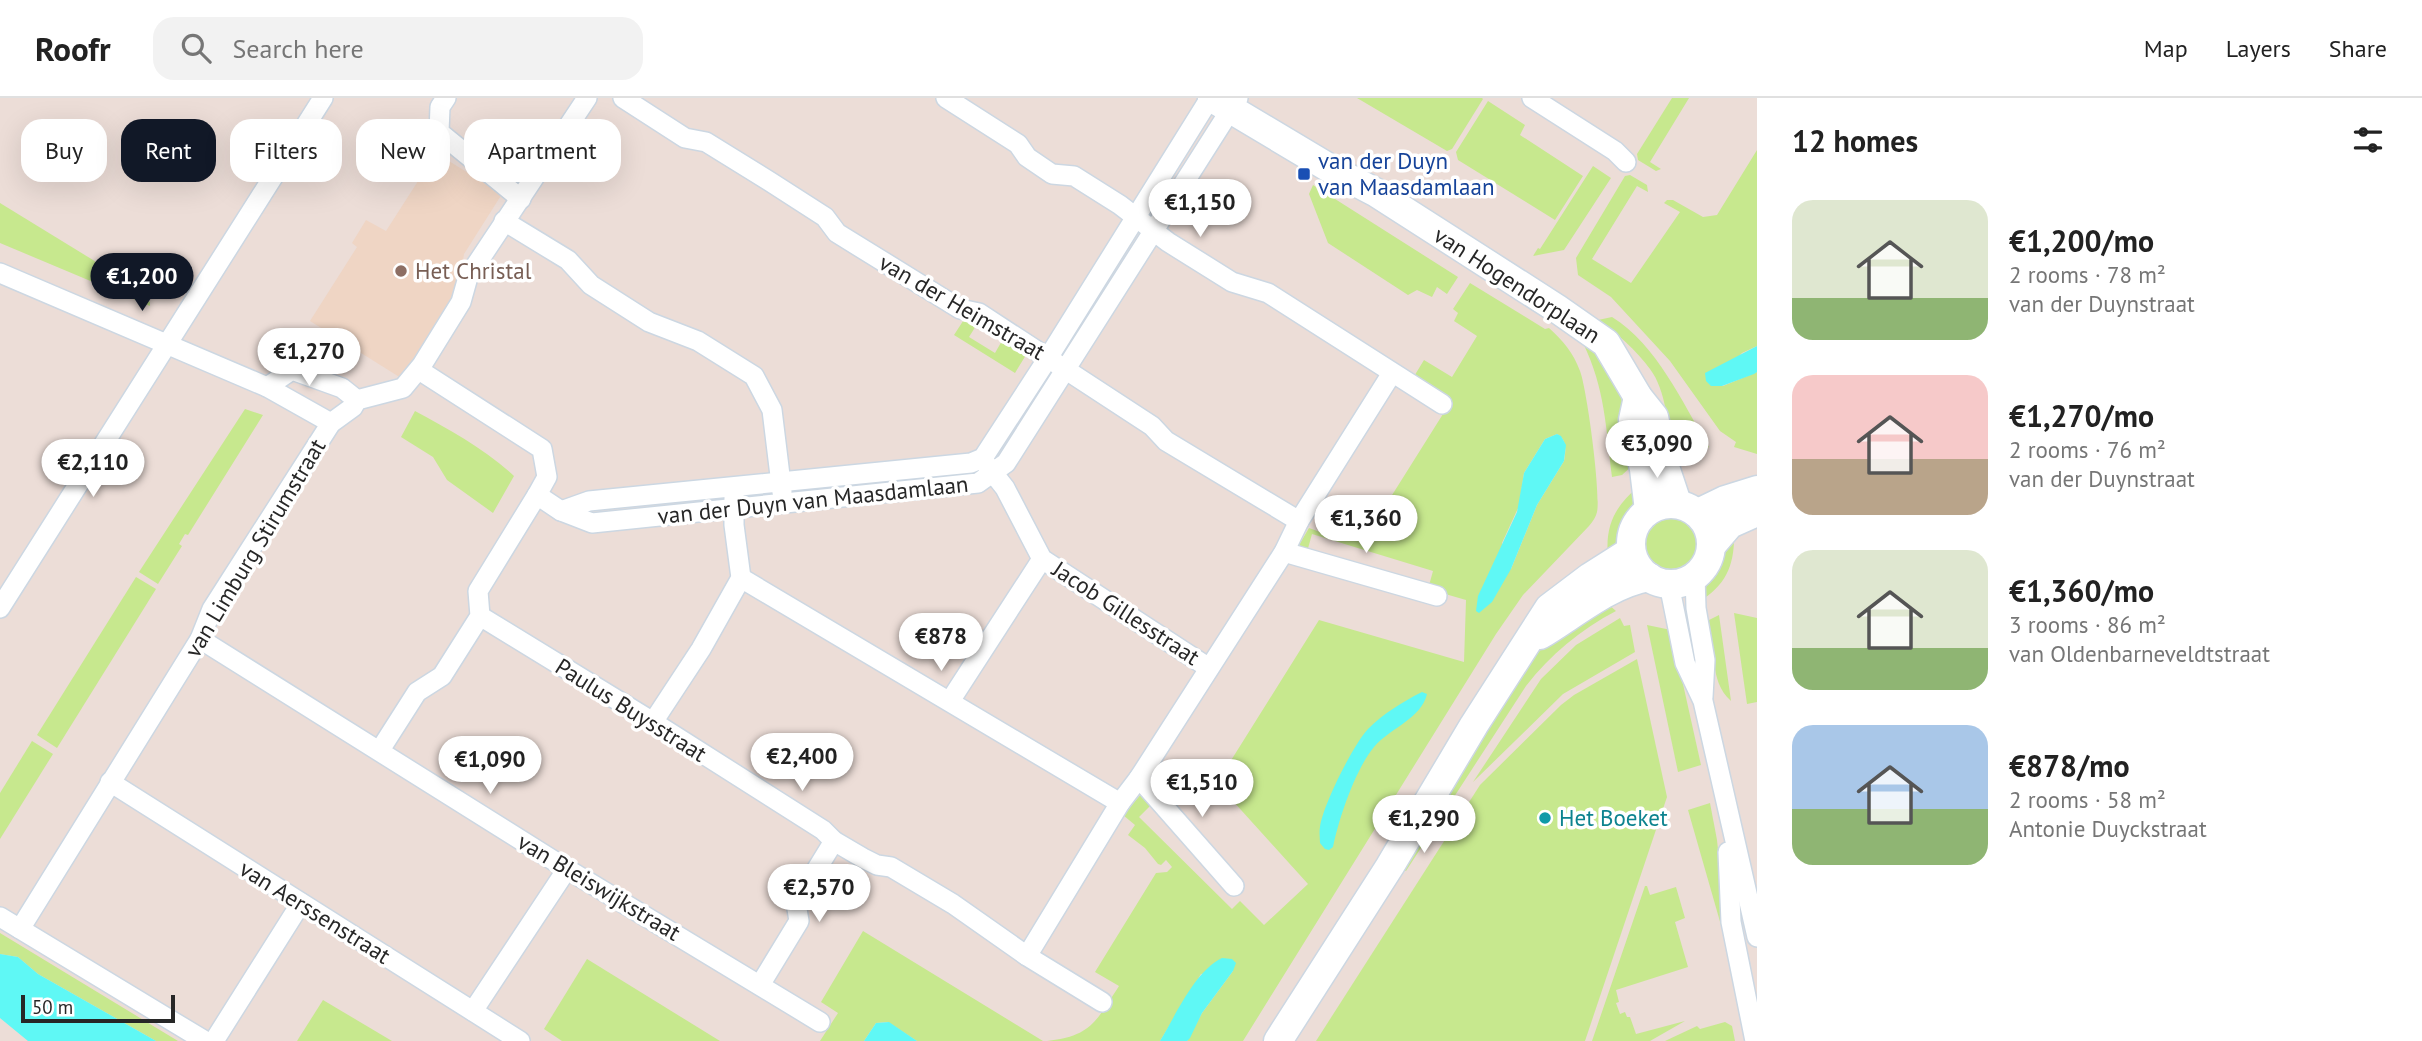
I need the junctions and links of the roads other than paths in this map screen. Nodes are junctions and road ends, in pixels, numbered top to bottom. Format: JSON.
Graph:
{"nodes":[{"id":1,"x":323,"y":98,"type":"edge"},
{"id":2,"x":446,"y":98,"type":"edge"},
{"id":3,"x":587,"y":98,"type":"edge"},
{"id":4,"x":623,"y":98,"type":"edge"},
{"id":5,"x":946,"y":98,"type":"edge"},
{"id":6,"x":1532,"y":98,"type":"edge"},
{"id":7,"x":1227,"y":100,"type":"edge"},
{"id":8,"x":1626,"y":162,"type":"dead end"},
{"id":9,"x":521,"y":199,"type":"junction"},
{"id":10,"x":1136,"y":218,"type":"junction"},
{"id":11,"x":504,"y":221,"type":"junction"},
{"id":12,"x":1153,"y":230,"type":"junction"},
{"id":13,"x":0,"y":274,"type":"edge"},
{"id":14,"x":166,"y":345,"type":"junction"},
{"id":15,"x":1048,"y":358,"type":"junction"},
{"id":16,"x":1065,"y":369,"type":"junction"},
{"id":17,"x":419,"y":370,"type":"junction"},
{"id":18,"x":1392,"y":373,"type":"junction"},
{"id":19,"x":267,"y":387,"type":"junction"},
{"id":20,"x":1638,"y":397,"type":"junction"},
{"id":21,"x":357,"y":400,"type":"junction"},
{"id":22,"x":1442,"y":404,"type":"dead end"},
{"id":23,"x":331,"y":423,"type":"junction"},
{"id":24,"x":988,"y":466,"type":"junction"},
{"id":25,"x":781,"y":482,"type":"junction"},
{"id":26,"x":733,"y":486,"type":"junction"},
{"id":27,"x":1757,"y":490,"type":"edge"},
{"id":28,"x":537,"y":495,"type":"junction"},
{"id":29,"x":784,"y":504,"type":"junction"},
{"id":30,"x":1687,"y":508,"type":"junction"},
{"id":31,"x":736,"y":509,"type":"junction"},
{"id":32,"x":561,"y":510,"type":"junction"},
{"id":33,"x":1649,"y":510,"type":"junction"},
{"id":34,"x":1757,"y":512,"type":"edge"},
{"id":35,"x":1299,"y":521,"type":"junction"},
{"id":36,"x":1712,"y":545,"type":"junction"},
{"id":37,"x":1631,"y":551,"type":"junction"},
{"id":38,"x":1284,"y":552,"type":"junction"},
{"id":39,"x":1042,"y":559,"type":"junction"},
{"id":40,"x":741,"y":578,"type":"junction"},
{"id":41,"x":1671,"y":579,"type":"junction"},
{"id":42,"x":1437,"y":596,"type":"dead end"},
{"id":43,"x":0,"y":608,"type":"edge"},
{"id":44,"x":480,"y":616,"type":"junction"},
{"id":45,"x":200,"y":639,"type":"junction"},
{"id":46,"x":1528,"y":642,"type":"junction"},
{"id":47,"x":1209,"y":668,"type":"junction"},
{"id":48,"x":950,"y":701,"type":"junction"},
{"id":49,"x":1703,"y":701,"type":"junction"},
{"id":50,"x":653,"y":722,"type":"junction"},
{"id":51,"x":380,"y":750,"type":"junction"},
{"id":52,"x":1139,"y":778,"type":"junction"},
{"id":53,"x":110,"y":782,"type":"junction"},
{"id":54,"x":1120,"y":803,"type":"junction"},
{"id":55,"x":1726,"y":805,"type":"junction"},
{"id":56,"x":834,"y":841,"type":"junction"},
{"id":57,"x":567,"y":869,"type":"junction"},
{"id":58,"x":1234,"y":886,"type":"dead end"},
{"id":59,"x":302,"y":903,"type":"junction"},
{"id":60,"x":0,"y":916,"type":"edge"},
{"id":61,"x":20,"y":929,"type":"junction"},
{"id":62,"x":1757,"y":937,"type":"edge"},
{"id":63,"x":1027,"y":956,"type":"junction"},
{"id":64,"x":1750,"y":975,"type":"edge"},
{"id":65,"x":760,"y":985,"type":"junction"},
{"id":66,"x":1102,"y":1002,"type":"dead end"},
{"id":67,"x":473,"y":1011,"type":"junction"},
{"id":68,"x":820,"y":1022,"type":"dead end"},
{"id":69,"x":205,"y":1041,"type":"edge"},
{"id":70,"x":214,"y":1041,"type":"edge"},
{"id":71,"x":520,"y":1041,"type":"edge"},
{"id":72,"x":1278,"y":1041,"type":"edge"},
{"id":73,"x":1755,"y":1041,"type":"edge"}],
"edges":[{"from":1,"to":14,"type":"street"},
{"from":2,"to":9,"type":"street"},
{"from":3,"to":9,"type":"street","name":"van Limburg Stirumstraat"},
{"from":4,"to":15,"type":"street","name":"van der Heimstraat"},
{"from":5,"to":10,"type":"street"},
{"from":6,"to":8,"type":"street"},
{"from":7,"to":10,"type":"street","name":"van der Duyn van Maasdamlaan"},
{"from":7,"to":12,"type":"street","name":"van der Duyn van Maasdamlaan"},
{"from":7,"to":20,"type":"main road","name":"van Hogendorplaan"},
{"from":9,"to":11,"type":"street","name":"van Limburg Stirumstraat"},
{"from":10,"to":12,"type":"street"},
{"from":10,"to":15,"type":"street","name":"van der Duyn van Maasdamlaan"},
{"from":11,"to":17,"type":"street","name":"van Limburg Stirumstraat"},
{"from":11,"to":25,"type":"street"},
{"from":12,"to":16,"type":"street","name":"van der Duyn van Maasdamlaan"},
{"from":12,"to":18,"type":"street"},
{"from":13,"to":14,"type":"street"},
{"from":14,"to":19,"type":"street"},
{"from":14,"to":43,"type":"street"},
{"from":15,"to":16,"type":"street","name":"van der Heimstraat"},
{"from":15,"to":24,"type":"street","name":"van der Duyn van Maasdamlaan"},
{"from":16,"to":24,"type":"street","name":"van der Duyn van Maasdamlaan"},
{"from":16,"to":35,"type":"street","name":"van der Heimstraat"},
{"from":17,"to":21,"type":"street","name":"van Limburg Stirumstraat"},
{"from":17,"to":28,"type":"street"},
{"from":18,"to":22,"type":"street"},
{"from":18,"to":35,"type":"street"},
{"from":19,"to":21,"type":"street"},
{"from":19,"to":23,"type":"street"},
{"from":20,"to":30,"type":"main road","name":"van Hogendorplaan"},
{"from":20,"to":33,"type":"main road"},
{"from":21,"to":23,"type":"street","name":"van Limburg Stirumstraat"},
{"from":23,"to":45,"type":"street","name":"van Limburg Stirumstraat"},
{"from":24,"to":25,"type":"street","name":"van der Duyn van Maasdamlaan"},
{"from":24,"to":29,"type":"street","name":"van der Duyn van Maasdamlaan"},
{"from":24,"to":39,"type":"street","name":"Jacob Gillesstraat"},
{"from":25,"to":26,"type":"street","name":"van der Duyn van Maasdamlaan"},
{"from":25,"to":29,"type":"street"},
{"from":26,"to":31,"type":"street"},
{"from":26,"to":32,"type":"street","name":"van der Duyn van Maasdamlaan"},
{"from":27,"to":30,"type":"main road"},
{"from":28,"to":32,"type":"street","name":"van der Duyn van Maasdamlaan"},
{"from":28,"to":44,"type":"street"},
{"from":29,"to":31,"type":"street","name":"van der Duyn van Maasdamlaan"},
{"from":30,"to":33,"type":"main road"},
{"from":30,"to":36,"type":"main road"},
{"from":31,"to":32,"type":"street","name":"van der Duyn van Maasdamlaan"},
{"from":31,"to":40,"type":"street"},
{"from":33,"to":37,"type":"main road"},
{"from":34,"to":36,"type":"main road"},
{"from":35,"to":38,"type":"street"},
{"from":36,"to":41,"type":"main road"},
{"from":37,"to":41,"type":"main road"},
{"from":37,"to":46,"type":"main road"},
{"from":38,"to":42,"type":"street"},
{"from":38,"to":47,"type":"street"},
{"from":39,"to":47,"type":"street","name":"Jacob Gillesstraat"},
{"from":39,"to":48,"type":"street","name":"Jacob Gillesstraat"},
{"from":40,"to":48,"type":"street"},
{"from":40,"to":50,"type":"street"},
{"from":41,"to":46,"type":"main road"},
{"from":41,"to":49,"type":"street"},
{"from":41,"to":49,"type":"street"},
{"from":44,"to":50,"type":"street","name":"Paulus Buysstraat"},
{"from":44,"to":51,"type":"street"},
{"from":45,"to":51,"type":"street","name":"van Bleiswijkstraat"},
{"from":45,"to":53,"type":"street","name":"van Limburg Stirumstraat"},
{"from":46,"to":72,"type":"main road"},
{"from":47,"to":52,"type":"street"},
{"from":48,"to":54,"type":"street"},
{"from":49,"to":55,"type":"street"},
{"from":50,"to":56,"type":"street","name":"Paulus Buysstraat"},
{"from":51,"to":57,"type":"street","name":"van Bleiswijkstraat"},
{"from":52,"to":54,"type":"street"},
{"from":52,"to":58,"type":"street"},
{"from":53,"to":59,"type":"street","name":"van Aerssenstraat"},
{"from":53,"to":61,"type":"street","name":"van Limburg Stirumstraat"},
{"from":54,"to":63,"type":"street"},
{"from":55,"to":62,"type":"street"},
{"from":55,"to":64,"type":"street"},
{"from":56,"to":63,"type":"street","name":"Paulus Buysstraat"},
{"from":56,"to":65,"type":"street"},
{"from":57,"to":65,"type":"street","name":"van Bleiswijkstraat"},
{"from":57,"to":67,"type":"street"},
{"from":59,"to":67,"type":"street","name":"van Aerssenstraat"},
{"from":59,"to":70,"type":"street"},
{"from":60,"to":61,"type":"street"},
{"from":61,"to":69,"type":"street"},
{"from":63,"to":66,"type":"street","name":"Paulus Buysstraat"},
{"from":64,"to":73,"type":"street"},
{"from":65,"to":68,"type":"street","name":"van Bleiswijkstraat"},
{"from":67,"to":71,"type":"street","name":"van Aerssenstraat"}]}
